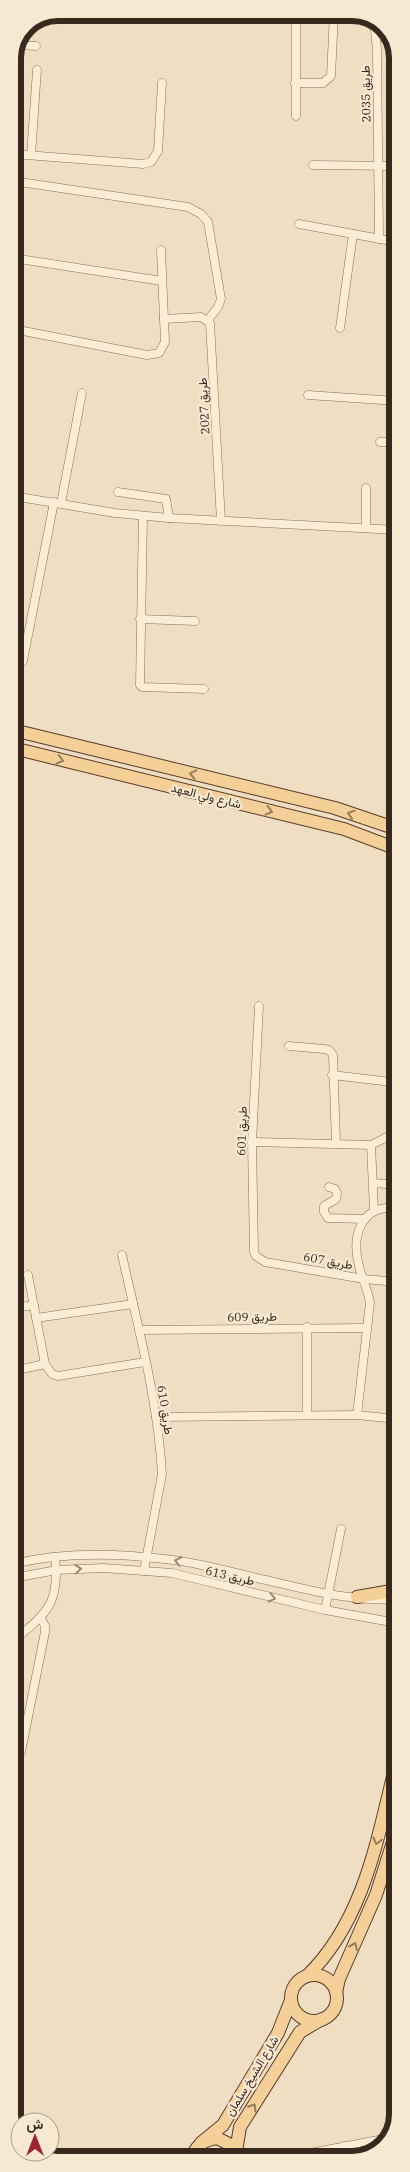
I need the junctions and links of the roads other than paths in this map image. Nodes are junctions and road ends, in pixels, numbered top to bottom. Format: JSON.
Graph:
{"nodes":[{"id":1,"x":296,"y":21,"type":"edge"},
{"id":2,"x":334,"y":21,"type":"edge"},
{"id":3,"x":374,"y":29,"type":"edge"},
{"id":4,"x":24,"y":45,"type":"edge"},
{"id":5,"x":36,"y":46,"type":"dead end"},
{"id":6,"x":37,"y":70,"type":"dead end"},
{"id":7,"x":162,"y":83,"type":"dead end"},
{"id":8,"x":295,"y":83,"type":"junction"},
{"id":9,"x":296,"y":116,"type":"dead end"},
{"id":10,"x":21,"y":154,"type":"edge"},
{"id":11,"x":31,"y":155,"type":"junction"},
{"id":12,"x":313,"y":165,"type":"dead end"},
{"id":13,"x":378,"y":166,"type":"junction"},
{"id":14,"x":388,"y":166,"type":"edge"},
{"id":15,"x":21,"y":182,"type":"edge"},
{"id":16,"x":299,"y":224,"type":"dead end"},
{"id":17,"x":353,"y":234,"type":"junction"},
{"id":18,"x":379,"y":239,"type":"junction"},
{"id":19,"x":388,"y":241,"type":"edge"},
{"id":20,"x":161,"y":250,"type":"dead end"},
{"id":21,"x":21,"y":259,"type":"edge"},
{"id":22,"x":162,"y":281,"type":"junction"},
{"id":23,"x":164,"y":319,"type":"junction"},
{"id":24,"x":208,"y":320,"type":"junction"},
{"id":25,"x":340,"y":328,"type":"dead end"},
{"id":26,"x":21,"y":332,"type":"edge"},
{"id":27,"x":82,"y":393,"type":"dead end"},
{"id":28,"x":308,"y":396,"type":"dead end"},
{"id":29,"x":388,"y":401,"type":"edge"},
{"id":30,"x":380,"y":442,"type":"dead end"},
{"id":31,"x":388,"y":442,"type":"edge"},
{"id":32,"x":366,"y":488,"type":"dead end"},
{"id":33,"x":118,"y":492,"type":"dead end"},
{"id":34,"x":21,"y":497,"type":"edge"},
{"id":35,"x":57,"y":503,"type":"junction"},
{"id":36,"x":143,"y":516,"type":"junction"},
{"id":37,"x":169,"y":518,"type":"junction"},
{"id":38,"x":221,"y":521,"type":"junction"},
{"id":39,"x":366,"y":528,"type":"junction"},
{"id":40,"x":388,"y":529,"type":"edge"},
{"id":41,"x":140,"y":619,"type":"junction"},
{"id":42,"x":195,"y":621,"type":"dead end"},
{"id":43,"x":23,"y":661,"type":"dead end"},
{"id":44,"x":204,"y":689,"type":"dead end"},
{"id":45,"x":21,"y":732,"type":"edge"},
{"id":46,"x":21,"y":750,"type":"edge"},
{"id":47,"x":388,"y":826,"type":"edge"},
{"id":48,"x":375,"y":840,"type":"junction"},
{"id":49,"x":388,"y":845,"type":"edge"},
{"id":50,"x":388,"y":849,"type":"edge"},
{"id":51,"x":259,"y":1006,"type":"dead end"},
{"id":52,"x":289,"y":1046,"type":"dead end"},
{"id":53,"x":332,"y":1075,"type":"junction"},
{"id":54,"x":389,"y":1084,"type":"edge"},
{"id":55,"x":389,"y":1136,"type":"edge"},
{"id":56,"x":252,"y":1142,"type":"junction"},
{"id":57,"x":336,"y":1143,"type":"junction"},
{"id":58,"x":371,"y":1145,"type":"junction"},
{"id":59,"x":374,"y":1183,"type":"junction"},
{"id":60,"x":389,"y":1184,"type":"edge"},
{"id":61,"x":329,"y":1187,"type":"dead end"},
{"id":62,"x":389,"y":1207,"type":"edge"},
{"id":63,"x":374,"y":1210,"type":"junction"},
{"id":64,"x":365,"y":1218,"type":"junction"},
{"id":65,"x":122,"y":1255,"type":"dead end"},
{"id":66,"x":256,"y":1256,"type":"joint"},
{"id":67,"x":28,"y":1275,"type":"dead end"},
{"id":68,"x":364,"y":1279,"type":"junction"},
{"id":69,"x":389,"y":1281,"type":"edge"},
{"id":70,"x":133,"y":1304,"type":"junction"},
{"id":71,"x":34,"y":1305,"type":"junction"},
{"id":72,"x":22,"y":1307,"type":"edge"},
{"id":73,"x":36,"y":1318,"type":"junction"},
{"id":74,"x":307,"y":1327,"type":"junction"},
{"id":75,"x":366,"y":1328,"type":"junction"},
{"id":76,"x":139,"y":1330,"type":"junction"},
{"id":77,"x":145,"y":1362,"type":"junction"},
{"id":78,"x":45,"y":1364,"type":"junction"},
{"id":79,"x":22,"y":1369,"type":"edge"},
{"id":80,"x":307,"y":1415,"type":"junction"},
{"id":81,"x":357,"y":1415,"type":"junction"},
{"id":82,"x":156,"y":1417,"type":"junction"},
{"id":83,"x":389,"y":1418,"type":"edge"},
{"id":84,"x":341,"y":1530,"type":"dead end"},
{"id":85,"x":55,"y":1556,"type":"junction"},
{"id":86,"x":147,"y":1558,"type":"junction"},
{"id":87,"x":22,"y":1562,"type":"edge"},
{"id":88,"x":57,"y":1570,"type":"junction"},
{"id":89,"x":144,"y":1571,"type":"junction"},
{"id":90,"x":22,"y":1576,"type":"edge"},
{"id":91,"x":389,"y":1591,"type":"edge"},
{"id":92,"x":328,"y":1594,"type":"junction"},
{"id":93,"x":357,"y":1597,"type":"junction"},
{"id":94,"x":389,"y":1600,"type":"edge"},
{"id":95,"x":325,"y":1610,"type":"junction"},
{"id":96,"x":41,"y":1618,"type":"junction"},
{"id":97,"x":389,"y":1622,"type":"edge"},
{"id":98,"x":22,"y":1634,"type":"edge"},
{"id":99,"x":22,"y":1748,"type":"edge"},
{"id":100,"x":389,"y":1793,"type":"edge"},
{"id":101,"x":389,"y":1855,"type":"edge"},
{"id":102,"x":307,"y":1976,"type":"junction"},
{"id":103,"x":336,"y":1992,"type":"junction"},
{"id":104,"x":291,"y":2000,"type":"junction"},
{"id":105,"x":322,"y":2019,"type":"junction"},
{"id":106,"x":378,"y":2140,"type":"edge"},
{"id":107,"x":201,"y":2143,"type":"junction"},
{"id":108,"x":344,"y":2146,"type":"junction"},
{"id":109,"x":234,"y":2150,"type":"edge"},
{"id":110,"x":238,"y":2150,"type":"edge"},
{"id":111,"x":323,"y":2150,"type":"edge"},
{"id":112,"x":345,"y":2150,"type":"edge"},
{"id":113,"x":195,"y":2151,"type":"edge"}],
"edges":[{"from":1,"to":8,"type":"street"},
{"from":2,"to":8,"type":"street"},
{"from":3,"to":13,"type":"street","name":"طريق 2035"},
{"from":4,"to":5,"type":"street"},
{"from":6,"to":11,"type":"street"},
{"from":7,"to":11,"type":"street"},
{"from":8,"to":9,"type":"street"},
{"from":10,"to":11,"type":"street"},
{"from":12,"to":13,"type":"street"},
{"from":13,"to":14,"type":"street"},
{"from":13,"to":18,"type":"street","name":"طريق 2035"},
{"from":15,"to":24,"type":"street"},
{"from":16,"to":17,"type":"street"},
{"from":17,"to":18,"type":"street"},
{"from":17,"to":25,"type":"street"},
{"from":18,"to":19,"type":"street"},
{"from":20,"to":22,"type":"street"},
{"from":21,"to":22,"type":"street"},
{"from":22,"to":23,"type":"street"},
{"from":23,"to":24,"type":"street"},
{"from":23,"to":26,"type":"street"},
{"from":24,"to":38,"type":"street","name":"طريق 2027"},
{"from":27,"to":35,"type":"street"},
{"from":28,"to":29,"type":"street"},
{"from":30,"to":31,"type":"street"},
{"from":32,"to":39,"type":"street"},
{"from":33,"to":37,"type":"street"},
{"from":34,"to":35,"type":"street"},
{"from":35,"to":36,"type":"street"},
{"from":35,"to":43,"type":"street"},
{"from":36,"to":37,"type":"street"},
{"from":36,"to":41,"type":"street"},
{"from":37,"to":38,"type":"street"},
{"from":38,"to":39,"type":"street"},
{"from":39,"to":40,"type":"street"},
{"from":41,"to":42,"type":"street"},
{"from":41,"to":44,"type":"street"},
{"from":47,"to":45,"type":"main road","name":"شارع ولي العهد","one_way":true},
{"from":46,"to":48,"type":"main road","name":"شارع ولي العهد","one_way":true},
{"from":48,"to":49,"type":"main road","name":"شارع ولي العهد"},
{"from":48,"to":50,"type":"main road"},
{"from":51,"to":56,"type":"street","name":"طريق 601"},
{"from":52,"to":53,"type":"street"},
{"from":53,"to":54,"type":"street"},
{"from":53,"to":57,"type":"street"},
{"from":55,"to":58,"type":"street"},
{"from":56,"to":57,"type":"street"},
{"from":56,"to":66,"type":"street","name":"طريق 601"},
{"from":57,"to":58,"type":"street"},
{"from":58,"to":59,"type":"street"},
{"from":59,"to":60,"type":"street"},
{"from":59,"to":63,"type":"street"},
{"from":61,"to":64,"type":"street"},
{"from":62,"to":63,"type":"street"},
{"from":63,"to":64,"type":"street"},
{"from":64,"to":68,"type":"street"},
{"from":65,"to":70,"type":"street","name":"طريق 610"},
{"from":66,"to":68,"type":"street","name":"طريق 607"},
{"from":67,"to":71,"type":"street"},
{"from":68,"to":69,"type":"street","name":"طريق 607"},
{"from":68,"to":75,"type":"street"},
{"from":70,"to":73,"type":"street"},
{"from":70,"to":76,"type":"street","name":"طريق 610"},
{"from":71,"to":72,"type":"street"},
{"from":71,"to":73,"type":"street"},
{"from":73,"to":78,"type":"street"},
{"from":74,"to":75,"type":"street","name":"طريق 609"},
{"from":74,"to":76,"type":"street","name":"طريق 609"},
{"from":74,"to":80,"type":"street"},
{"from":75,"to":81,"type":"street"},
{"from":76,"to":77,"type":"street","name":"طريق 610"},
{"from":77,"to":78,"type":"street"},
{"from":77,"to":82,"type":"street","name":"طريق 610"},
{"from":78,"to":79,"type":"street"},
{"from":80,"to":81,"type":"street"},
{"from":80,"to":82,"type":"street"},
{"from":81,"to":83,"type":"street"},
{"from":82,"to":86,"type":"street","name":"طريق 610"},
{"from":84,"to":92,"type":"street"},
{"from":85,"to":86,"type":"street","name":"طريق 613"},
{"from":85,"to":87,"type":"street","name":"طريق 613"},
{"from":85,"to":88,"type":"street"},
{"from":86,"to":89,"type":"street","name":"طريق 610"},
{"from":92,"to":86,"type":"street","name":"طريق 613","one_way":true},
{"from":88,"to":89,"type":"street","name":"طريق 613","one_way":true},
{"from":88,"to":90,"type":"street","name":"طريق 613"},
{"from":88,"to":96,"type":"street"},
{"from":89,"to":95,"type":"street","name":"طريق 613","one_way":true},
{"from":91,"to":93,"type":"main road"},
{"from":92,"to":93,"type":"street","name":"طريق 613"},
{"from":92,"to":95,"type":"street"},
{"from":93,"to":94,"type":"street","name":"طريق 613"},
{"from":95,"to":97,"type":"street","name":"طريق 613"},
{"from":96,"to":98,"type":"street"},
{"from":96,"to":99,"type":"street"},
{"from":100,"to":102,"type":"main road","one_way":true},
{"from":103,"to":101,"type":"main road","one_way":true},
{"from":102,"to":103,"type":"main road"},
{"from":102,"to":104,"type":"main road"},
{"from":103,"to":105,"type":"main road"},
{"from":104,"to":105,"type":"main road"},
{"from":104,"to":107,"type":"main road","name":"شارع الشيخ سلمان"},
{"from":110,"to":105,"type":"main road","name":"شارع الشيخ سلمان","one_way":true},
{"from":106,"to":108,"type":"street"},
{"from":107,"to":109,"type":"main road"},
{"from":107,"to":113,"type":"main road"},
{"from":108,"to":111,"type":"street"},
{"from":108,"to":112,"type":"street"}]}
